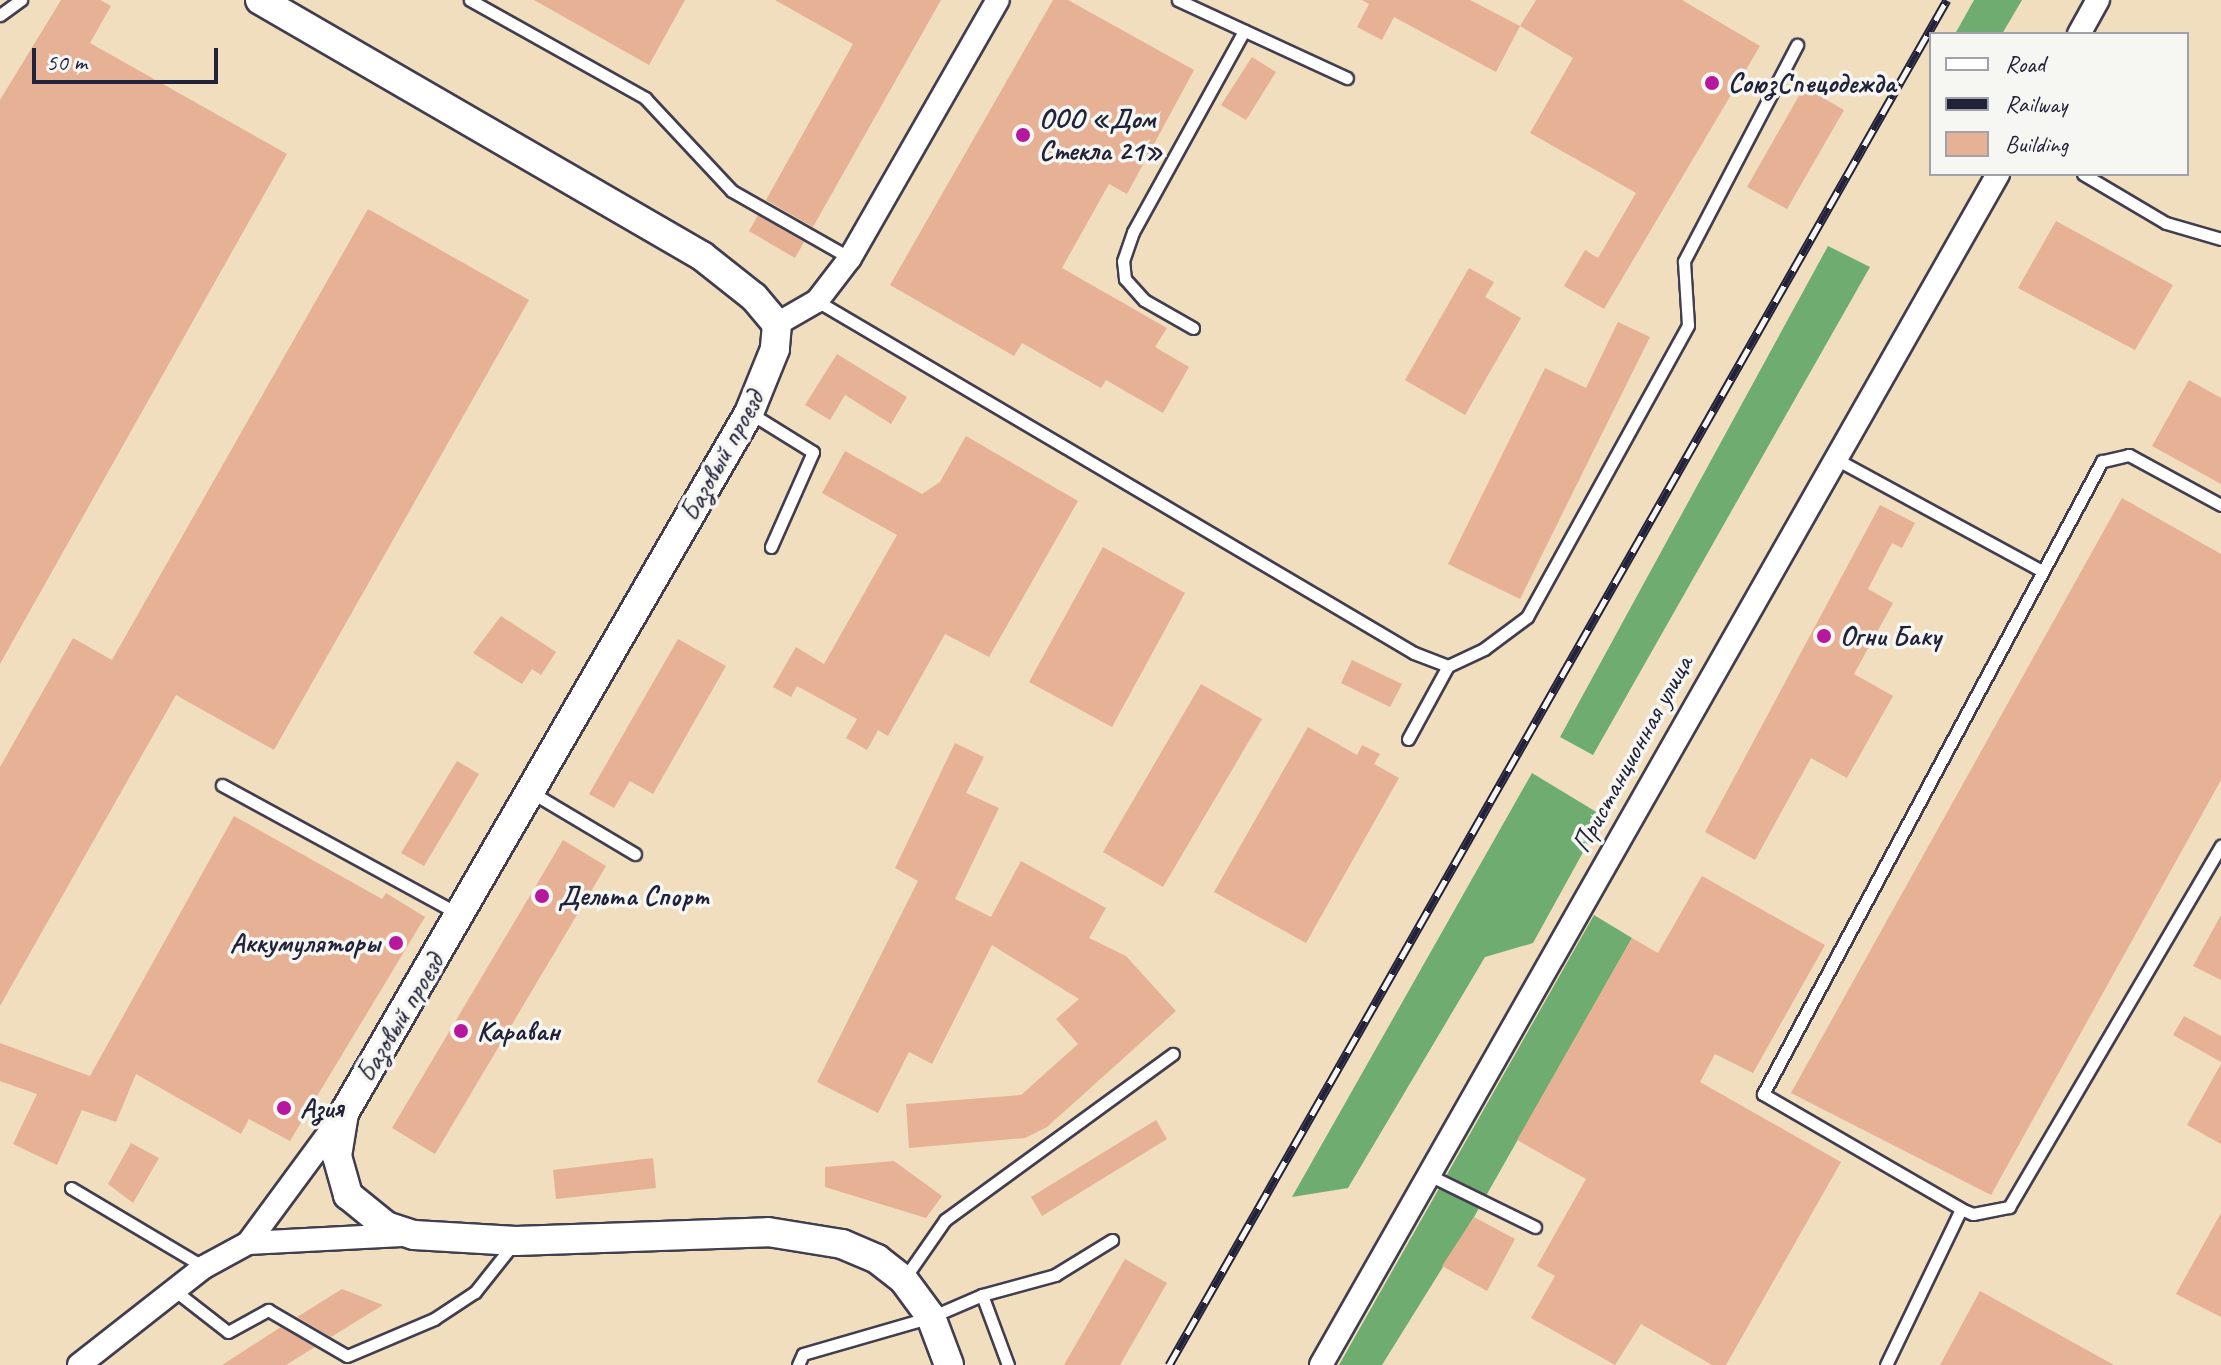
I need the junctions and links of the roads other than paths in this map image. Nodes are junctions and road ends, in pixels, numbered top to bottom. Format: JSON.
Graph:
{"nodes":[{"id":1,"x":21,"y":0,"type":"edge"},
{"id":2,"x":260,"y":0,"type":"edge"},
{"id":3,"x":470,"y":0,"type":"edge"},
{"id":4,"x":998,"y":0,"type":"edge"},
{"id":5,"x":1178,"y":0,"type":"edge"},
{"id":6,"x":2098,"y":0,"type":"edge"},
{"id":7,"x":0,"y":15,"type":"edge"},
{"id":8,"x":1244,"y":31,"type":"junction"},
{"id":9,"x":2080,"y":32,"type":"edge"},
{"id":10,"x":1797,"y":45,"type":"dead end"},
{"id":11,"x":1347,"y":78,"type":"dead end"},
{"id":12,"x":1997,"y":176,"type":"edge"},
{"id":13,"x":2086,"y":176,"type":"edge"},
{"id":14,"x":2221,"y":239,"type":"edge"},
{"id":15,"x":850,"y":258,"type":"junction"},
{"id":16,"x":817,"y":301,"type":"junction"},
{"id":17,"x":777,"y":324,"type":"junction"},
{"id":18,"x":1193,"y":328,"type":"dead end"},
{"id":19,"x":749,"y":413,"type":"junction"},
{"id":20,"x":1834,"y":458,"type":"junction"},
{"id":21,"x":2221,"y":505,"type":"edge"},
{"id":22,"x":771,"y":547,"type":"dead end"},
{"id":23,"x":2042,"y":571,"type":"junction"},
{"id":24,"x":1448,"y":666,"type":"junction"},
{"id":25,"x":1408,"y":739,"type":"dead end"},
{"id":26,"x":222,"y":785,"type":"dead end"},
{"id":27,"x":531,"y":792,"type":"junction"},
{"id":28,"x":2221,"y":846,"type":"edge"},
{"id":29,"x":635,"y":854,"type":"dead end"},
{"id":30,"x":461,"y":916,"type":"junction"},
{"id":31,"x":1173,"y":1054,"type":"dead end"},
{"id":32,"x":344,"y":1113,"type":"junction"},
{"id":33,"x":1429,"y":1175,"type":"junction"},
{"id":34,"x":71,"y":1188,"type":"dead end"},
{"id":35,"x":1961,"y":1209,"type":"junction"},
{"id":36,"x":1535,"y":1227,"type":"dead end"},
{"id":37,"x":414,"y":1235,"type":"junction"},
{"id":38,"x":1112,"y":1240,"type":"dead end"},
{"id":39,"x":516,"y":1241,"type":"junction"},
{"id":40,"x":248,"y":1243,"type":"junction"},
{"id":41,"x":204,"y":1267,"type":"junction"},
{"id":42,"x":903,"y":1279,"type":"junction"},
{"id":43,"x":174,"y":1290,"type":"junction"},
{"id":44,"x":982,"y":1295,"type":"junction"},
{"id":45,"x":931,"y":1317,"type":"junction"},
{"id":46,"x":79,"y":1365,"type":"edge"},
{"id":47,"x":798,"y":1365,"type":"edge"},
{"id":48,"x":949,"y":1365,"type":"edge"},
{"id":49,"x":1008,"y":1365,"type":"edge"},
{"id":50,"x":1321,"y":1365,"type":"edge"},
{"id":51,"x":1886,"y":1365,"type":"edge"}],
"edges":[{"from":1,"to":7,"type":"lane"},
{"from":2,"to":17,"type":"street"},
{"from":3,"to":15,"type":"lane"},
{"from":4,"to":15,"type":"street"},
{"from":5,"to":8,"type":"lane"},
{"from":6,"to":9,"type":"street"},
{"from":8,"to":11,"type":"lane"},
{"from":8,"to":18,"type":"lane"},
{"from":10,"to":24,"type":"lane"},
{"from":12,"to":20,"type":"street","name":"Пристанционная улица"},
{"from":13,"to":14,"type":"lane"},
{"from":15,"to":16,"type":"street"},
{"from":16,"to":17,"type":"street"},
{"from":16,"to":24,"type":"lane"},
{"from":17,"to":19,"type":"street","name":"Базовый проезд"},
{"from":19,"to":22,"type":"lane"},
{"from":19,"to":27,"type":"street","name":"Базовый проезд"},
{"from":20,"to":23,"type":"lane"},
{"from":20,"to":33,"type":"street","name":"Пристанционная улица"},
{"from":21,"to":23,"type":"lane"},
{"from":23,"to":35,"type":"lane"},
{"from":24,"to":25,"type":"lane"},
{"from":26,"to":30,"type":"lane"},
{"from":27,"to":29,"type":"lane"},
{"from":27,"to":30,"type":"street","name":"Базовый проезд"},
{"from":28,"to":35,"type":"lane"},
{"from":30,"to":32,"type":"street","name":"Базовый проезд"},
{"from":31,"to":42,"type":"lane"},
{"from":32,"to":37,"type":"street","name":"Базовый проезд"},
{"from":32,"to":40,"type":"street","name":"Базовый проезд"},
{"from":33,"to":36,"type":"lane"},
{"from":33,"to":50,"type":"street","name":"Пристанционная улица"},
{"from":34,"to":41,"type":"lane"},
{"from":35,"to":51,"type":"lane"},
{"from":37,"to":39,"type":"street","name":"Базовый проезд"},
{"from":37,"to":40,"type":"street","name":"Базовый проезд"},
{"from":38,"to":44,"type":"lane"},
{"from":39,"to":42,"type":"street","name":"Базовый проезд"},
{"from":39,"to":43,"type":"lane"},
{"from":40,"to":41,"type":"street","name":"Базовый проезд"},
{"from":41,"to":43,"type":"street","name":"Базовый проезд"},
{"from":42,"to":45,"type":"street","name":"Базовый проезд"},
{"from":43,"to":46,"type":"street","name":"Базовый проезд"},
{"from":44,"to":45,"type":"lane"},
{"from":44,"to":49,"type":"lane"},
{"from":45,"to":47,"type":"lane"},
{"from":45,"to":48,"type":"street","name":"Базовый проезд"}]}
